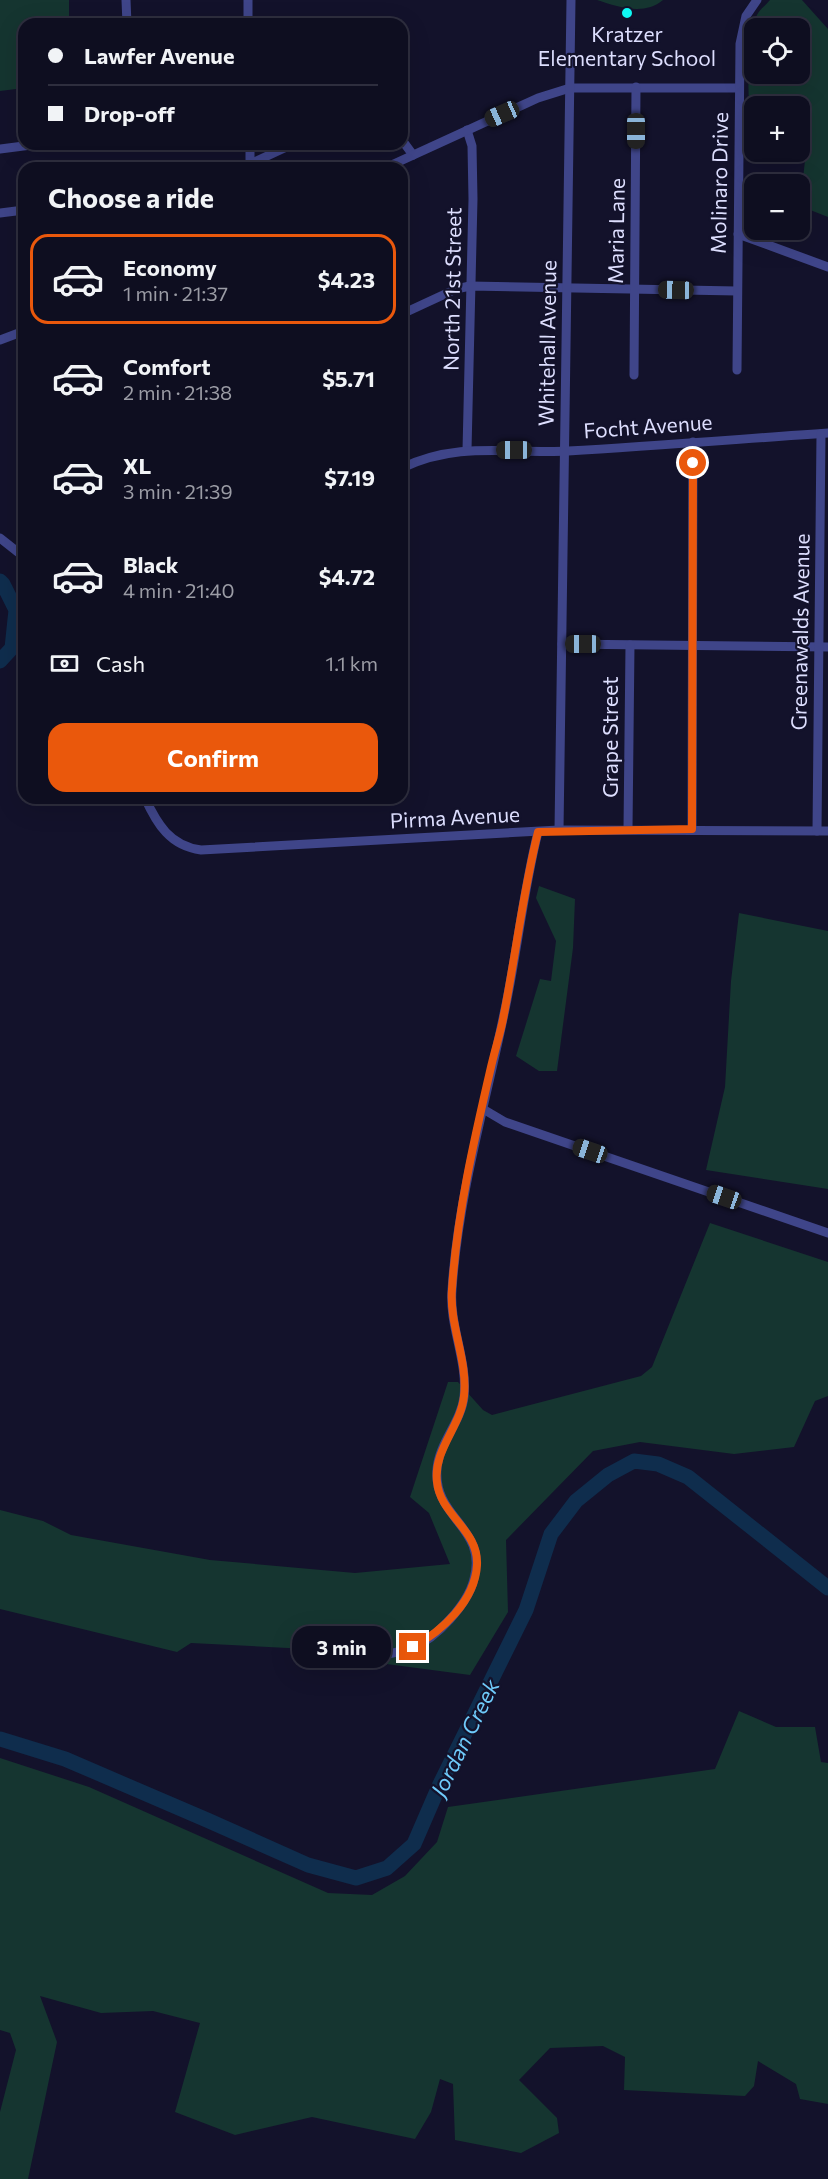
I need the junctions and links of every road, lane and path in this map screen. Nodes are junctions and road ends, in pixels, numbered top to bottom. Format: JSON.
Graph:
{"nodes":[{"id":1,"x":126,"y":0,"type":"edge"},
{"id":2,"x":248,"y":0,"type":"edge"},
{"id":3,"x":571,"y":0,"type":"edge"},
{"id":4,"x":757,"y":0,"type":"edge"},
{"id":5,"x":127,"y":18,"type":"edge"},
{"id":6,"x":249,"y":18,"type":"edge"},
{"id":7,"x":636,"y":87,"type":"junction"},
{"id":8,"x":570,"y":88,"type":"junction"},
{"id":9,"x":739,"y":88,"type":"junction"},
{"id":10,"x":467,"y":130,"type":"junction"},
{"id":11,"x":18,"y":147,"type":"edge"},
{"id":12,"x":408,"y":148,"type":"edge"},
{"id":13,"x":0,"y":149,"type":"edge"},
{"id":14,"x":281,"y":150,"type":"edge"},
{"id":15,"x":413,"y":155,"type":"junction"},
{"id":16,"x":258,"y":162,"type":"edge"},
{"id":17,"x":398,"y":162,"type":"edge"},
{"id":18,"x":18,"y":211,"type":"edge"},
{"id":19,"x":0,"y":213,"type":"edge"},
{"id":20,"x":738,"y":234,"type":"junction"},
{"id":21,"x":828,"y":267,"type":"edge"},
{"id":22,"x":470,"y":286,"type":"junction"},
{"id":23,"x":567,"y":287,"type":"junction"},
{"id":24,"x":634,"y":290,"type":"junction"},
{"id":25,"x":737,"y":291,"type":"junction"},
{"id":26,"x":408,"y":311,"type":"edge"},
{"id":27,"x":18,"y":333,"type":"edge"},
{"id":28,"x":0,"y":340,"type":"edge"},
{"id":29,"x":737,"y":370,"type":"dead end"},
{"id":30,"x":634,"y":375,"type":"dead end"},
{"id":31,"x":824,"y":433,"type":"edge"},
{"id":32,"x":693,"y":442,"type":"junction"},
{"id":33,"x":467,"y":450,"type":"junction"},
{"id":34,"x":565,"y":451,"type":"junction"},
{"id":35,"x":408,"y":465,"type":"edge"},
{"id":36,"x":0,"y":538,"type":"edge"},
{"id":37,"x":18,"y":552,"type":"edge"},
{"id":38,"x":562,"y":644,"type":"junction"},
{"id":39,"x":630,"y":645,"type":"junction"},
{"id":40,"x":693,"y":645,"type":"junction"},
{"id":41,"x":824,"y":647,"type":"edge"},
{"id":42,"x":148,"y":804,"type":"edge"},
{"id":43,"x":628,"y":829,"type":"junction"},
{"id":44,"x":692,"y":829,"type":"junction"},
{"id":45,"x":559,"y":830,"type":"junction"},
{"id":46,"x":817,"y":831,"type":"junction"},
{"id":47,"x":828,"y":831,"type":"edge"},
{"id":48,"x":538,"y":832,"type":"junction"},
{"id":49,"x":483,"y":1109,"type":"junction"},
{"id":50,"x":828,"y":1233,"type":"edge"},
{"id":51,"x":386,"y":1655,"type":"dead end"}],
"edges":[{"from":1,"to":5,"type":"street"},
{"from":2,"to":6,"type":"street"},
{"from":3,"to":8,"type":"street","name":"Whitehall Avenue"},
{"from":4,"to":9,"type":"street","name":"Molinaro Drive"},
{"from":7,"to":8,"type":"street"},
{"from":7,"to":9,"type":"street"},
{"from":7,"to":24,"type":"street","name":"Maria Lane"},
{"from":8,"to":10,"type":"street"},
{"from":8,"to":23,"type":"street","name":"Whitehall Avenue"},
{"from":9,"to":20,"type":"street","name":"Molinaro Drive"},
{"from":10,"to":15,"type":"street"},
{"from":10,"to":22,"type":"street","name":"North 21st Street"},
{"from":11,"to":13,"type":"street"},
{"from":12,"to":15,"type":"street"},
{"from":14,"to":16,"type":"street"},
{"from":15,"to":17,"type":"street"},
{"from":18,"to":19,"type":"street"},
{"from":20,"to":21,"type":"street"},
{"from":20,"to":25,"type":"street","name":"Molinaro Drive"},
{"from":22,"to":23,"type":"street"},
{"from":22,"to":26,"type":"street"},
{"from":22,"to":33,"type":"street","name":"North 21st Street"},
{"from":23,"to":24,"type":"street"},
{"from":23,"to":34,"type":"street","name":"Whitehall Avenue"},
{"from":24,"to":25,"type":"street"},
{"from":24,"to":30,"type":"street","name":"Maria Lane"},
{"from":25,"to":29,"type":"street","name":"Molinaro Drive"},
{"from":27,"to":28,"type":"street"},
{"from":31,"to":32,"type":"street","name":"Focht Avenue"},
{"from":31,"to":41,"type":"street","name":"Greenawalds Avenue"},
{"from":32,"to":34,"type":"street","name":"Focht Avenue"},
{"from":32,"to":40,"type":"street"},
{"from":33,"to":34,"type":"street","name":"Focht Avenue"},
{"from":33,"to":35,"type":"street","name":"Focht Avenue"},
{"from":34,"to":38,"type":"street","name":"Whitehall Avenue"},
{"from":36,"to":37,"type":"street"},
{"from":38,"to":39,"type":"street"},
{"from":38,"to":45,"type":"street","name":"Whitehall Avenue"},
{"from":39,"to":40,"type":"street"},
{"from":39,"to":43,"type":"street","name":"Grape Street"},
{"from":40,"to":41,"type":"street"},
{"from":40,"to":44,"type":"street"},
{"from":41,"to":46,"type":"street","name":"Greenawalds Avenue"},
{"from":42,"to":48,"type":"street","name":"Pirma Avenue"},
{"from":43,"to":44,"type":"street","name":"Pirma Avenue"},
{"from":43,"to":45,"type":"street","name":"Pirma Avenue"},
{"from":44,"to":46,"type":"street","name":"Pirma Avenue"},
{"from":45,"to":48,"type":"street","name":"Pirma Avenue"},
{"from":46,"to":47,"type":"street","name":"Pirma Avenue"},
{"from":48,"to":49,"type":"street"},
{"from":49,"to":50,"type":"street"},
{"from":49,"to":51,"type":"street"}]}
